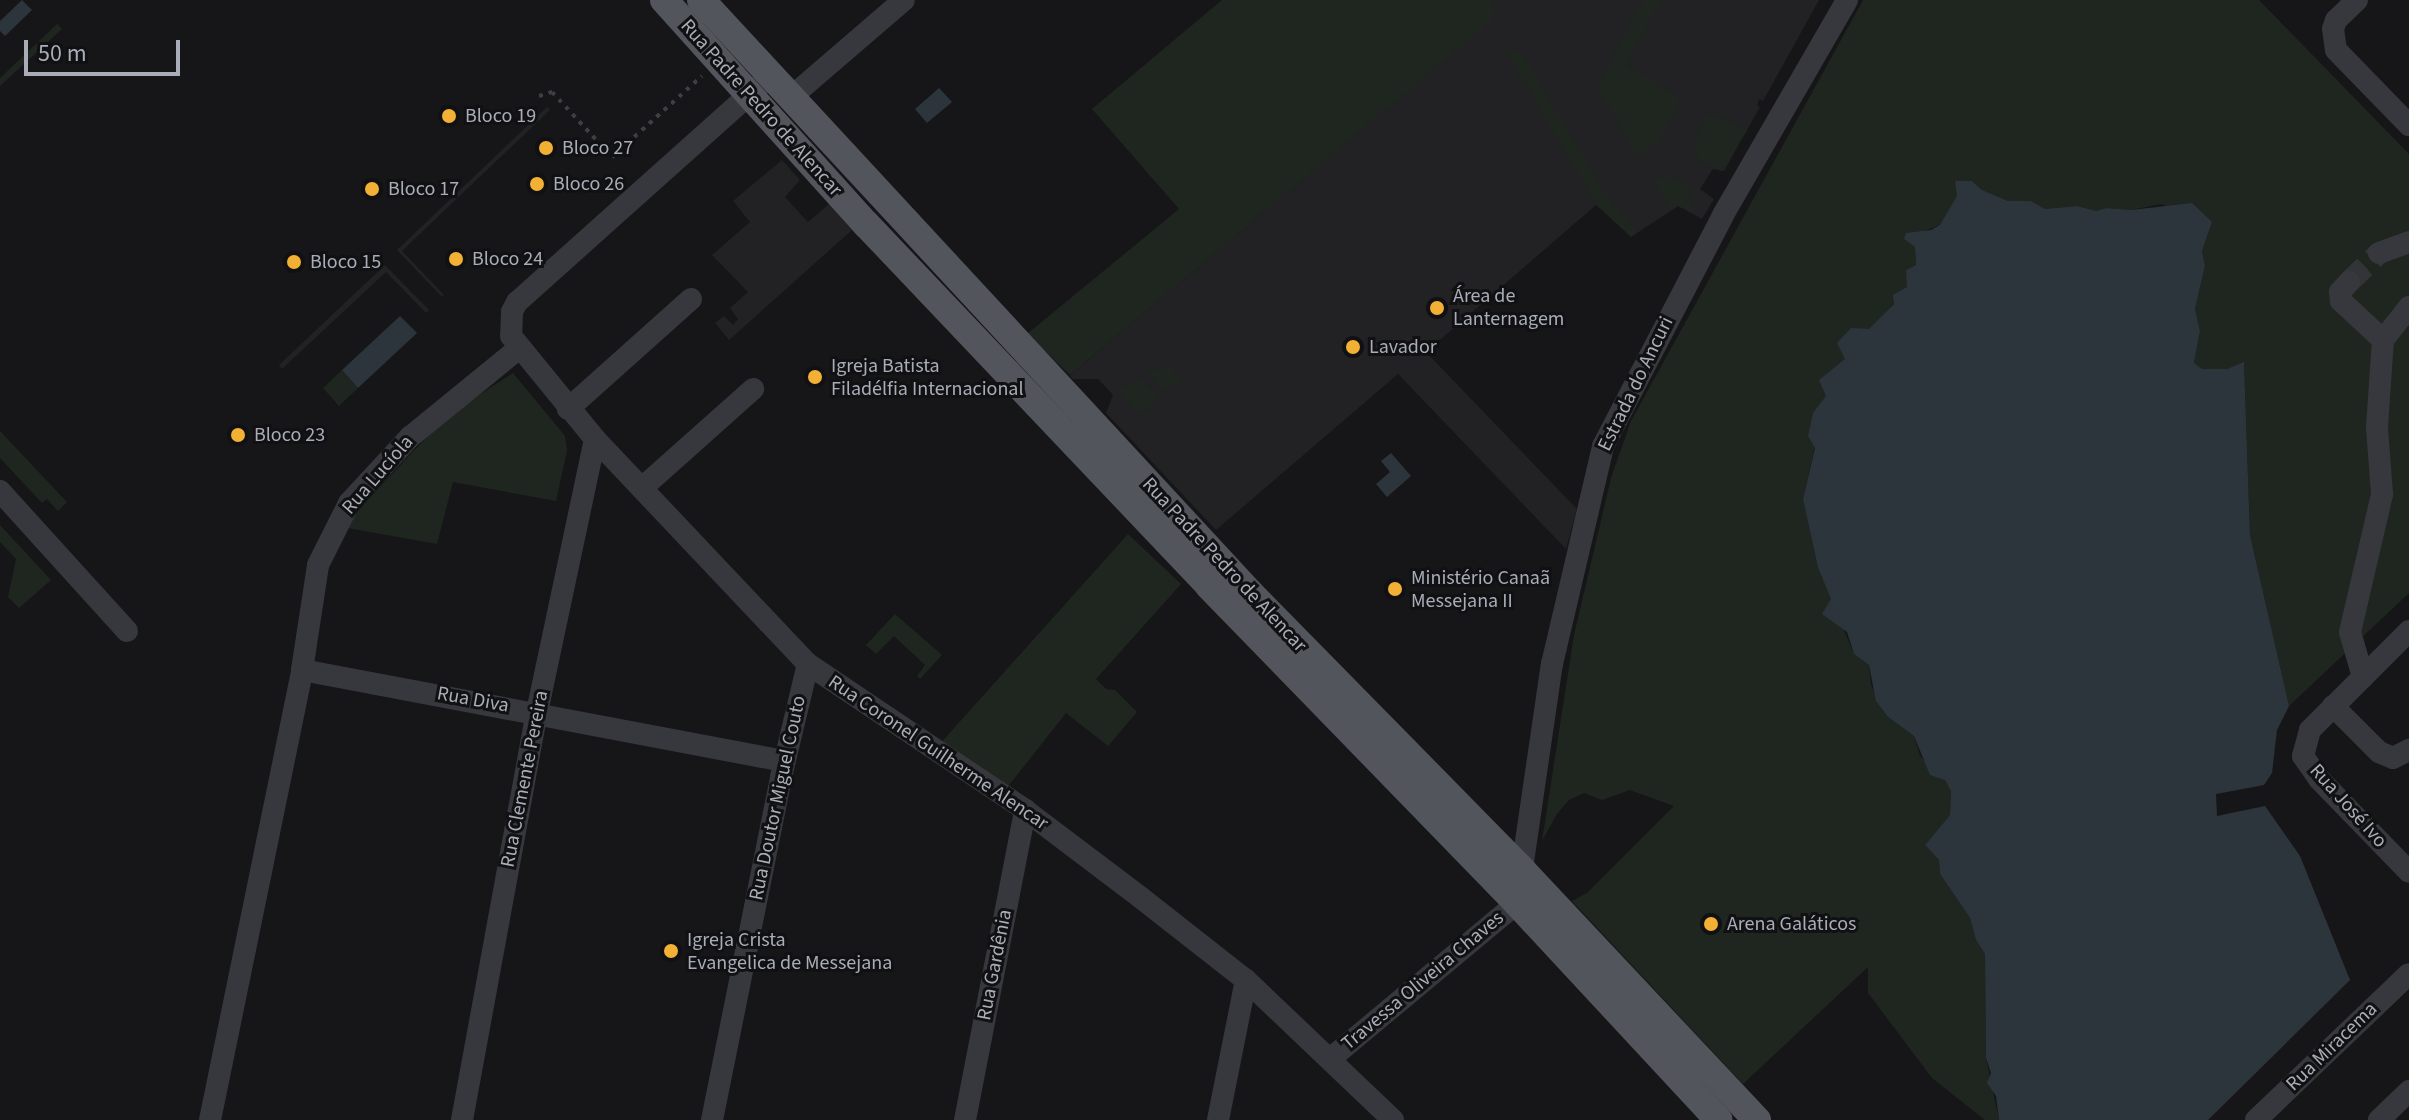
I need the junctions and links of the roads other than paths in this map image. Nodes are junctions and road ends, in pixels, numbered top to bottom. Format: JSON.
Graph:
{"nodes":[{"id":1,"x":664,"y":0,"type":"edge"},
{"id":2,"x":701,"y":0,"type":"edge"},
{"id":3,"x":904,"y":0,"type":"edge"},
{"id":4,"x":1847,"y":0,"type":"edge"},
{"id":5,"x":2357,"y":0,"type":"edge"},
{"id":6,"x":760,"y":86,"type":"junction"},
{"id":7,"x":790,"y":98,"type":"junction"},
{"id":8,"x":2409,"y":125,"type":"edge"},
{"id":9,"x":2409,"y":242,"type":"edge"},
{"id":10,"x":2379,"y":253,"type":"tunnel mouth"},
{"id":11,"x":2349,"y":282,"type":"dead end"},
{"id":12,"x":691,"y":299,"type":"dead end"},
{"id":13,"x":2409,"y":307,"type":"edge"},
{"id":14,"x":2383,"y":340,"type":"junction"},
{"id":15,"x":519,"y":348,"type":"junction"},
{"id":16,"x":753,"y":389,"type":"dead end"},
{"id":17,"x":568,"y":409,"type":"junction"},
{"id":18,"x":1080,"y":430,"type":"junction"},
{"id":19,"x":595,"y":439,"type":"junction"},
{"id":20,"x":642,"y":488,"type":"junction"},
{"id":21,"x":0,"y":491,"type":"edge"},
{"id":22,"x":127,"y":631,"type":"dead end"},
{"id":23,"x":2409,"y":631,"type":"edge"},
{"id":24,"x":808,"y":664,"type":"junction"},
{"id":25,"x":302,"y":670,"type":"junction"},
{"id":26,"x":2363,"y":677,"type":"junction"},
{"id":27,"x":2333,"y":706,"type":"junction"},
{"id":28,"x":537,"y":712,"type":"junction"},
{"id":29,"x":2409,"y":750,"type":"edge"},
{"id":30,"x":784,"y":761,"type":"junction"},
{"id":31,"x":1025,"y":810,"type":"junction"},
{"id":32,"x":1523,"y":871,"type":"junction"},
{"id":33,"x":2409,"y":872,"type":"edge"},
{"id":34,"x":1517,"y":903,"type":"junction"},
{"id":35,"x":2409,"y":974,"type":"edge"},
{"id":36,"x":1246,"y":980,"type":"junction"},
{"id":37,"x":1330,"y":1059,"type":"junction"},
{"id":38,"x":2409,"y":1091,"type":"edge"},
{"id":39,"x":210,"y":1120,"type":"edge"},
{"id":40,"x":462,"y":1120,"type":"edge"},
{"id":41,"x":712,"y":1120,"type":"edge"},
{"id":42,"x":965,"y":1120,"type":"edge"},
{"id":43,"x":1218,"y":1120,"type":"edge"},
{"id":44,"x":1393,"y":1120,"type":"edge"},
{"id":45,"x":1719,"y":1120,"type":"edge"},
{"id":46,"x":1757,"y":1120,"type":"edge"},
{"id":47,"x":2256,"y":1120,"type":"edge"},
{"id":48,"x":2379,"y":1120,"type":"edge"}],
"edges":[{"from":1,"to":6,"type":"main road","name":"Rua Padre Pedro de Alencar"},
{"from":2,"to":6,"type":"main road","name":"Rua Padre Pedro de Alencar"},
{"from":3,"to":7,"type":"street"},
{"from":4,"to":32,"type":"street","name":"Estrada do Ancuri"},
{"from":5,"to":8,"type":"street"},
{"from":6,"to":7,"type":"main road","name":"Rua Padre Pedro de Alencar"},
{"from":6,"to":15,"type":"street"},
{"from":6,"to":18,"type":"main road","name":"Rua Padre Pedro de Alencar"},
{"from":7,"to":18,"type":"main road","name":"Rua Padre Pedro de Alencar"},
{"from":9,"to":10,"type":"street"},
{"from":11,"to":14,"type":"street"},
{"from":12,"to":17,"type":"street"},
{"from":13,"to":14,"type":"street"},
{"from":14,"to":26,"type":"street"},
{"from":15,"to":17,"type":"street","name":"Rua Coronel Guilherme Alencar"},
{"from":15,"to":25,"type":"street","name":"Rua Lucíola"},
{"from":16,"to":20,"type":"street"},
{"from":17,"to":19,"type":"street","name":"Rua Coronel Guilherme Alencar"},
{"from":18,"to":32,"type":"main road","name":"Rua Padre Pedro de Alencar"},
{"from":18,"to":34,"type":"main road","name":"Rua Padre Pedro de Alencar"},
{"from":19,"to":20,"type":"street","name":"Rua Coronel Guilherme Alencar"},
{"from":19,"to":28,"type":"street","name":"Rua Clemente Pereira"},
{"from":20,"to":24,"type":"street","name":"Rua Coronel Guilherme Alencar"},
{"from":21,"to":22,"type":"street"},
{"from":23,"to":26,"type":"street","name":"Rua José Ivo"},
{"from":24,"to":30,"type":"street","name":"Rua Doutor Miguel Couto"},
{"from":24,"to":31,"type":"street","name":"Rua Coronel Guilherme Alencar"},
{"from":25,"to":28,"type":"street","name":"Rua Diva"},
{"from":25,"to":39,"type":"street","name":"Rua Lucíola"},
{"from":26,"to":27,"type":"street","name":"Rua José Ivo"},
{"from":27,"to":29,"type":"street"},
{"from":27,"to":33,"type":"street","name":"Rua José Ivo"},
{"from":28,"to":30,"type":"street","name":"Rua Diva"},
{"from":28,"to":40,"type":"street","name":"Rua Clemente Pereira"},
{"from":30,"to":41,"type":"street","name":"Rua Doutor Miguel Couto"},
{"from":31,"to":36,"type":"street","name":"Rua Coronel Guilherme Alencar"},
{"from":31,"to":42,"type":"street","name":"Rua Gardênia"},
{"from":32,"to":34,"type":"street","name":"Estrada do Ancuri"},
{"from":32,"to":46,"type":"main road","name":"Rua Padre Pedro de Alencar"},
{"from":34,"to":37,"type":"street","name":"Travessa Oliveira Chaves"},
{"from":34,"to":45,"type":"main road","name":"Rua Padre Pedro de Alencar"},
{"from":35,"to":47,"type":"street","name":"Rua Miracema"},
{"from":36,"to":37,"type":"street","name":"Rua Coronel Guilherme Alencar"},
{"from":36,"to":43,"type":"street"},
{"from":37,"to":44,"type":"street","name":"Rua Coronel Guilherme Alencar"},
{"from":38,"to":48,"type":"street"}]}
